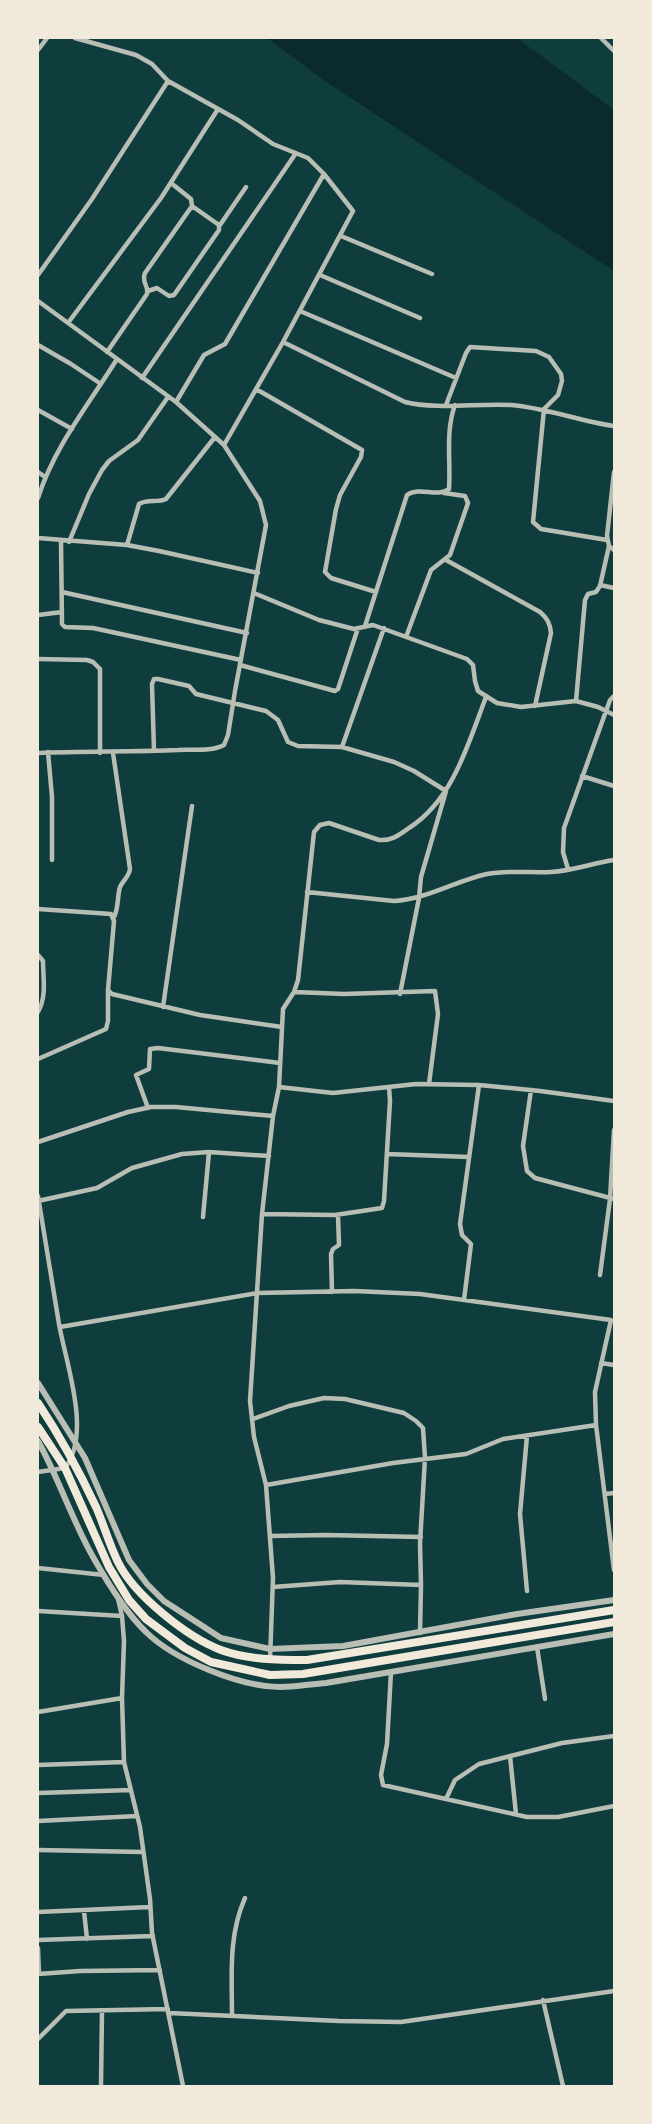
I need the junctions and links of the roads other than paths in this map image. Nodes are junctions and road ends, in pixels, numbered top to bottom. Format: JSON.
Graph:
{"nodes":[{"id":1,"x":47,"y":38,"type":"edge"},
{"id":2,"x":75,"y":38,"type":"edge"},
{"id":3,"x":601,"y":38,"type":"edge"},
{"id":4,"x":38,"y":50,"type":"edge"},
{"id":5,"x":615,"y":51,"type":"edge"},
{"id":6,"x":168,"y":81,"type":"junction"},
{"id":7,"x":218,"y":109,"type":"junction"},
{"id":8,"x":296,"y":153,"type":"junction"},
{"id":9,"x":324,"y":174,"type":"junction"},
{"id":10,"x":171,"y":183,"type":"junction"},
{"id":11,"x":246,"y":187,"type":"dead end"},
{"id":12,"x":192,"y":206,"type":"junction"},
{"id":13,"x":220,"y":225,"type":"junction"},
{"id":14,"x":341,"y":236,"type":"junction"},
{"id":15,"x":40,"y":266,"type":"edge"},
{"id":16,"x":432,"y":274,"type":"dead end"},
{"id":17,"x":38,"y":275,"type":"edge"},
{"id":18,"x":320,"y":275,"type":"junction"},
{"id":19,"x":148,"y":291,"type":"junction"},
{"id":20,"x":38,"y":301,"type":"edge"},
{"id":21,"x":300,"y":310,"type":"junction"},
{"id":22,"x":420,"y":318,"type":"dead end"},
{"id":23,"x":68,"y":323,"type":"junction"},
{"id":24,"x":284,"y":342,"type":"junction"},
{"id":25,"x":38,"y":345,"type":"edge"},
{"id":26,"x":106,"y":352,"type":"junction"},
{"id":27,"x":117,"y":359,"type":"junction"},
{"id":28,"x":142,"y":378,"type":"junction"},
{"id":29,"x":456,"y":378,"type":"junction"},
{"id":30,"x":101,"y":384,"type":"junction"},
{"id":31,"x":256,"y":389,"type":"junction"},
{"id":32,"x":168,"y":397,"type":"junction"},
{"id":33,"x":176,"y":402,"type":"junction"},
{"id":34,"x":446,"y":405,"type":"junction"},
{"id":35,"x":455,"y":405,"type":"junction"},
{"id":36,"x":544,"y":409,"type":"junction"},
{"id":37,"x":38,"y":410,"type":"edge"},
{"id":38,"x":615,"y":426,"type":"edge"},
{"id":39,"x":72,"y":429,"type":"junction"},
{"id":40,"x":215,"y":436,"type":"junction"},
{"id":41,"x":224,"y":445,"type":"junction"},
{"id":42,"x":38,"y":472,"type":"edge"},
{"id":43,"x":615,"y":472,"type":"edge"},
{"id":44,"x":45,"y":477,"type":"junction"},
{"id":45,"x":444,"y":493,"type":"junction"},
{"id":46,"x":38,"y":498,"type":"edge"},
{"id":47,"x":611,"y":523,"type":"edge"},
{"id":48,"x":38,"y":538,"type":"edge"},
{"id":49,"x":61,"y":541,"type":"junction"},
{"id":50,"x":69,"y":542,"type":"junction"},
{"id":51,"x":608,"y":543,"type":"junction"},
{"id":52,"x":127,"y":545,"type":"junction"},
{"id":53,"x":615,"y":550,"type":"edge"},
{"id":54,"x":446,"y":560,"type":"junction"},
{"id":55,"x":258,"y":573,"type":"junction"},
{"id":56,"x":600,"y":585,"type":"junction"},
{"id":57,"x":615,"y":588,"type":"edge"},
{"id":58,"x":62,"y":592,"type":"junction"},
{"id":59,"x":376,"y":592,"type":"junction"},
{"id":60,"x":254,"y":593,"type":"junction"},
{"id":61,"x":62,"y":612,"type":"junction"},
{"id":62,"x":38,"y":615,"type":"edge"},
{"id":63,"x":365,"y":626,"type":"junction"},
{"id":64,"x":358,"y":628,"type":"junction"},
{"id":65,"x":384,"y":628,"type":"junction"},
{"id":66,"x":247,"y":633,"type":"junction"},
{"id":67,"x":406,"y":637,"type":"junction"},
{"id":68,"x":38,"y":659,"type":"edge"},
{"id":69,"x":241,"y":662,"type":"junction"},
{"id":70,"x":615,"y":696,"type":"edge"},
{"id":71,"x":486,"y":697,"type":"junction"},
{"id":72,"x":576,"y":700,"type":"junction"},
{"id":73,"x":233,"y":703,"type":"junction"},
{"id":74,"x":535,"y":706,"type":"junction"},
{"id":75,"x":606,"y":711,"type":"junction"},
{"id":76,"x":615,"y":715,"type":"edge"},
{"id":77,"x":342,"y":747,"type":"junction"},
{"id":78,"x":154,"y":751,"type":"junction"},
{"id":79,"x":48,"y":752,"type":"junction"},
{"id":80,"x":38,"y":753,"type":"edge"},
{"id":81,"x":100,"y":753,"type":"junction"},
{"id":82,"x":113,"y":753,"type":"junction"},
{"id":83,"x":582,"y":776,"type":"junction"},
{"id":84,"x":615,"y":786,"type":"edge"},
{"id":85,"x":446,"y":791,"type":"junction"},
{"id":86,"x":192,"y":806,"type":"dead end"},
{"id":87,"x":52,"y":860,"type":"dead end"},
{"id":88,"x":615,"y":860,"type":"edge"},
{"id":89,"x":568,"y":869,"type":"junction"},
{"id":90,"x":307,"y":892,"type":"junction"},
{"id":91,"x":419,"y":898,"type":"junction"},
{"id":92,"x":38,"y":909,"type":"edge"},
{"id":93,"x":114,"y":917,"type":"junction"},
{"id":94,"x":38,"y":955,"type":"edge"},
{"id":95,"x":108,"y":990,"type":"junction"},
{"id":96,"x":294,"y":992,"type":"junction"},
{"id":97,"x":400,"y":994,"type":"junction"},
{"id":98,"x":163,"y":1007,"type":"junction"},
{"id":99,"x":38,"y":1012,"type":"edge"},
{"id":100,"x":282,"y":1027,"type":"junction"},
{"id":101,"x":38,"y":1059,"type":"edge"},
{"id":102,"x":280,"y":1063,"type":"junction"},
{"id":103,"x":429,"y":1084,"type":"junction"},
{"id":104,"x":479,"y":1085,"type":"junction"},
{"id":105,"x":279,"y":1087,"type":"junction"},
{"id":106,"x":389,"y":1087,"type":"junction"},
{"id":107,"x":531,"y":1090,"type":"junction"},
{"id":108,"x":615,"y":1101,"type":"edge"},
{"id":109,"x":148,"y":1107,"type":"junction"},
{"id":110,"x":273,"y":1116,"type":"junction"},
{"id":111,"x":615,"y":1130,"type":"edge"},
{"id":112,"x":38,"y":1142,"type":"edge"},
{"id":113,"x":209,"y":1152,"type":"junction"},
{"id":114,"x":387,"y":1154,"type":"junction"},
{"id":115,"x":269,"y":1156,"type":"junction"},
{"id":116,"x":469,"y":1157,"type":"junction"},
{"id":117,"x":38,"y":1198,"type":"edge"},
{"id":118,"x":612,"y":1199,"type":"edge"},
{"id":119,"x":262,"y":1214,"type":"junction"},
{"id":120,"x":338,"y":1215,"type":"junction"},
{"id":121,"x":203,"y":1217,"type":"dead end"},
{"id":122,"x":600,"y":1275,"type":"dead end"},
{"id":123,"x":332,"y":1292,"type":"junction"},
{"id":124,"x":257,"y":1293,"type":"junction"},
{"id":125,"x":464,"y":1300,"type":"junction"},
{"id":126,"x":613,"y":1321,"type":"edge"},
{"id":127,"x":60,"y":1327,"type":"junction"},
{"id":128,"x":601,"y":1364,"type":"junction"},
{"id":129,"x":615,"y":1365,"type":"edge"},
{"id":130,"x":38,"y":1383,"type":"edge"},
{"id":131,"x":38,"y":1403,"type":"edge"},
{"id":132,"x":253,"y":1419,"type":"junction"},
{"id":133,"x":596,"y":1425,"type":"junction"},
{"id":134,"x":38,"y":1427,"type":"edge"},
{"id":135,"x":527,"y":1436,"type":"junction"},
{"id":136,"x":38,"y":1441,"type":"edge"},
{"id":137,"x":75,"y":1441,"type":"junction"},
{"id":138,"x":425,"y":1458,"type":"junction"},
{"id":139,"x":73,"y":1459,"type":"junction"},
{"id":140,"x":65,"y":1468,"type":"junction"},
{"id":141,"x":54,"y":1470,"type":"junction"},
{"id":142,"x":38,"y":1472,"type":"edge"},
{"id":143,"x":266,"y":1485,"type":"junction"},
{"id":144,"x":615,"y":1493,"type":"edge"},
{"id":145,"x":605,"y":1494,"type":"junction"},
{"id":146,"x":270,"y":1536,"type":"junction"},
{"id":147,"x":421,"y":1537,"type":"junction"},
{"id":148,"x":109,"y":1567,"type":"junction"},
{"id":149,"x":38,"y":1568,"type":"edge"},
{"id":150,"x":615,"y":1570,"type":"edge"},
{"id":151,"x":104,"y":1575,"type":"junction"},
{"id":152,"x":421,"y":1585,"type":"junction"},
{"id":153,"x":273,"y":1587,"type":"junction"},
{"id":154,"x":527,"y":1591,"type":"dead end"},
{"id":155,"x":117,"y":1594,"type":"junction"},
{"id":156,"x":615,"y":1600,"type":"edge"},
{"id":157,"x":615,"y":1610,"type":"edge"},
{"id":158,"x":38,"y":1611,"type":"edge"},
{"id":159,"x":122,"y":1616,"type":"junction"},
{"id":160,"x":615,"y":1622,"type":"edge"},
{"id":161,"x":420,"y":1633,"type":"junction"},
{"id":162,"x":615,"y":1634,"type":"edge"},
{"id":163,"x":537,"y":1647,"type":"junction"},
{"id":164,"x":270,"y":1649,"type":"junction"},
{"id":165,"x":270,"y":1660,"type":"junction"},
{"id":166,"x":391,"y":1672,"type":"junction"},
{"id":167,"x":270,"y":1675,"type":"junction"},
{"id":168,"x":268,"y":1685,"type":"junction"},
{"id":169,"x":122,"y":1698,"type":"junction"},
{"id":170,"x":545,"y":1699,"type":"dead end"},
{"id":171,"x":38,"y":1712,"type":"edge"},
{"id":172,"x":615,"y":1736,"type":"edge"},
{"id":173,"x":510,"y":1756,"type":"junction"},
{"id":174,"x":124,"y":1762,"type":"junction"},
{"id":175,"x":38,"y":1765,"type":"edge"},
{"id":176,"x":131,"y":1790,"type":"junction"},
{"id":177,"x":38,"y":1793,"type":"edge"},
{"id":178,"x":446,"y":1800,"type":"junction"},
{"id":179,"x":615,"y":1806,"type":"edge"},
{"id":180,"x":516,"y":1814,"type":"junction"},
{"id":181,"x":137,"y":1816,"type":"junction"},
{"id":182,"x":38,"y":1821,"type":"edge"},
{"id":183,"x":38,"y":1850,"type":"edge"},
{"id":184,"x":143,"y":1852,"type":"junction"},
{"id":185,"x":245,"y":1898,"type":"dead end"},
{"id":186,"x":150,"y":1907,"type":"junction"},
{"id":187,"x":84,"y":1911,"type":"junction"},
{"id":188,"x":38,"y":1912,"type":"edge"},
{"id":189,"x":153,"y":1936,"type":"junction"},
{"id":190,"x":87,"y":1939,"type":"junction"},
{"id":191,"x":38,"y":1940,"type":"edge"},
{"id":192,"x":38,"y":1948,"type":"edge"},
{"id":193,"x":160,"y":1970,"type":"junction"},
{"id":194,"x":38,"y":1974,"type":"edge"},
{"id":195,"x":615,"y":1991,"type":"edge"},
{"id":196,"x":543,"y":2000,"type":"junction"},
{"id":197,"x":102,"y":2010,"type":"junction"},
{"id":198,"x":168,"y":2011,"type":"junction"},
{"id":199,"x":232,"y":2016,"type":"junction"},
{"id":200,"x":38,"y":2039,"type":"edge"},
{"id":201,"x":101,"y":2086,"type":"edge"},
{"id":202,"x":183,"y":2086,"type":"edge"},
{"id":203,"x":563,"y":2086,"type":"edge"}],
"edges":[{"from":1,"to":4,"type":"street"},
{"from":2,"to":6,"type":"street"},
{"from":3,"to":5,"type":"street"},
{"from":6,"to":7,"type":"street"},
{"from":6,"to":15,"type":"street"},
{"from":7,"to":8,"type":"street"},
{"from":7,"to":10,"type":"street"},
{"from":8,"to":9,"type":"street"},
{"from":8,"to":28,"type":"street"},
{"from":9,"to":14,"type":"street"},
{"from":9,"to":33,"type":"street"},
{"from":10,"to":12,"type":"street"},
{"from":10,"to":23,"type":"street"},
{"from":11,"to":13,"type":"street"},
{"from":12,"to":13,"type":"street"},
{"from":12,"to":19,"type":"street"},
{"from":13,"to":19,"type":"street"},
{"from":14,"to":16,"type":"street"},
{"from":14,"to":18,"type":"street"},
{"from":15,"to":17,"type":"street"},
{"from":18,"to":21,"type":"street"},
{"from":18,"to":22,"type":"street"},
{"from":19,"to":26,"type":"street"},
{"from":20,"to":23,"type":"street"},
{"from":21,"to":24,"type":"street"},
{"from":21,"to":29,"type":"street"},
{"from":23,"to":26,"type":"street"},
{"from":24,"to":31,"type":"street"},
{"from":24,"to":34,"type":"street"},
{"from":25,"to":30,"type":"street"},
{"from":26,"to":27,"type":"street"},
{"from":27,"to":28,"type":"street"},
{"from":27,"to":30,"type":"street"},
{"from":28,"to":32,"type":"street"},
{"from":29,"to":34,"type":"street"},
{"from":29,"to":36,"type":"street"},
{"from":30,"to":39,"type":"street"},
{"from":31,"to":41,"type":"street"},
{"from":31,"to":59,"type":"street"},
{"from":32,"to":33,"type":"street"},
{"from":32,"to":50,"type":"street"},
{"from":33,"to":40,"type":"street"},
{"from":34,"to":35,"type":"street"},
{"from":35,"to":36,"type":"street"},
{"from":35,"to":45,"type":"street"},
{"from":36,"to":38,"type":"street"},
{"from":36,"to":51,"type":"street"},
{"from":37,"to":39,"type":"street"},
{"from":39,"to":44,"type":"street"},
{"from":40,"to":41,"type":"street"},
{"from":40,"to":52,"type":"street"},
{"from":41,"to":55,"type":"street"},
{"from":42,"to":44,"type":"street"},
{"from":43,"to":47,"type":"street"},
{"from":44,"to":46,"type":"street"},
{"from":45,"to":54,"type":"street"},
{"from":45,"to":59,"type":"street"},
{"from":47,"to":51,"type":"street"},
{"from":48,"to":49,"type":"street"},
{"from":49,"to":50,"type":"street"},
{"from":49,"to":58,"type":"street"},
{"from":50,"to":52,"type":"street"},
{"from":51,"to":53,"type":"street"},
{"from":51,"to":56,"type":"street"},
{"from":52,"to":55,"type":"street"},
{"from":54,"to":67,"type":"street"},
{"from":54,"to":74,"type":"street"},
{"from":55,"to":60,"type":"street"},
{"from":56,"to":57,"type":"street"},
{"from":56,"to":72,"type":"street"},
{"from":58,"to":61,"type":"street"},
{"from":58,"to":66,"type":"street"},
{"from":59,"to":63,"type":"street"},
{"from":60,"to":64,"type":"street"},
{"from":60,"to":66,"type":"street"},
{"from":61,"to":62,"type":"street"},
{"from":61,"to":69,"type":"street"},
{"from":63,"to":64,"type":"street"},
{"from":63,"to":65,"type":"street"},
{"from":64,"to":69,"type":"street"},
{"from":65,"to":67,"type":"street"},
{"from":65,"to":77,"type":"street"},
{"from":66,"to":69,"type":"street"},
{"from":67,"to":71,"type":"street"},
{"from":68,"to":81,"type":"street"},
{"from":69,"to":73,"type":"street"},
{"from":70,"to":75,"type":"street"},
{"from":71,"to":74,"type":"street"},
{"from":71,"to":85,"type":"street"},
{"from":72,"to":74,"type":"street"},
{"from":72,"to":75,"type":"street"},
{"from":73,"to":77,"type":"street"},
{"from":73,"to":78,"type":"street"},
{"from":73,"to":78,"type":"street"},
{"from":75,"to":76,"type":"street"},
{"from":75,"to":83,"type":"street"},
{"from":77,"to":85,"type":"street"},
{"from":78,"to":82,"type":"street"},
{"from":79,"to":80,"type":"street"},
{"from":79,"to":81,"type":"street"},
{"from":79,"to":87,"type":"street"},
{"from":81,"to":82,"type":"street"},
{"from":82,"to":93,"type":"street"},
{"from":83,"to":84,"type":"street"},
{"from":83,"to":89,"type":"street"},
{"from":85,"to":90,"type":"street"},
{"from":85,"to":91,"type":"street"},
{"from":86,"to":98,"type":"street"},
{"from":88,"to":89,"type":"street"},
{"from":89,"to":91,"type":"street"},
{"from":90,"to":91,"type":"street"},
{"from":90,"to":96,"type":"street"},
{"from":91,"to":97,"type":"street"},
{"from":92,"to":93,"type":"street"},
{"from":93,"to":95,"type":"street"},
{"from":94,"to":99,"type":"street"},
{"from":95,"to":98,"type":"street"},
{"from":95,"to":101,"type":"street"},
{"from":96,"to":97,"type":"street"},
{"from":96,"to":100,"type":"street"},
{"from":97,"to":103,"type":"street"},
{"from":98,"to":100,"type":"street"},
{"from":100,"to":102,"type":"street"},
{"from":102,"to":105,"type":"street"},
{"from":102,"to":109,"type":"street"},
{"from":103,"to":104,"type":"street"},
{"from":103,"to":106,"type":"street"},
{"from":104,"to":107,"type":"street"},
{"from":104,"to":116,"type":"street"},
{"from":105,"to":106,"type":"street"},
{"from":105,"to":110,"type":"street"},
{"from":106,"to":114,"type":"street"},
{"from":107,"to":108,"type":"street"},
{"from":107,"to":118,"type":"street"},
{"from":109,"to":110,"type":"street"},
{"from":109,"to":112,"type":"street"},
{"from":110,"to":115,"type":"street"},
{"from":111,"to":118,"type":"street"},
{"from":113,"to":115,"type":"street"},
{"from":113,"to":117,"type":"street"},
{"from":113,"to":121,"type":"street"},
{"from":114,"to":116,"type":"street"},
{"from":114,"to":120,"type":"street"},
{"from":115,"to":119,"type":"street"},
{"from":116,"to":125,"type":"street"},
{"from":117,"to":127,"type":"street"},
{"from":118,"to":122,"type":"street"},
{"from":119,"to":120,"type":"street"},
{"from":119,"to":124,"type":"street"},
{"from":120,"to":123,"type":"street"},
{"from":123,"to":124,"type":"street"},
{"from":123,"to":125,"type":"street"},
{"from":124,"to":127,"type":"street"},
{"from":124,"to":132,"type":"street"},
{"from":125,"to":126,"type":"street"},
{"from":126,"to":128,"type":"street"},
{"from":127,"to":137,"type":"street"},
{"from":128,"to":129,"type":"street"},
{"from":128,"to":133,"type":"street"},
{"from":130,"to":137,"type":"street"},
{"from":131,"to":139,"type":"main road"},
{"from":132,"to":138,"type":"street"},
{"from":132,"to":143,"type":"street"},
{"from":133,"to":135,"type":"street"},
{"from":133,"to":145,"type":"street"},
{"from":134,"to":140,"type":"main road"},
{"from":135,"to":138,"type":"street"},
{"from":135,"to":154,"type":"street"},
{"from":136,"to":141,"type":"street"},
{"from":137,"to":139,"type":"street"},
{"from":137,"to":164,"type":"street"},
{"from":138,"to":143,"type":"street"},
{"from":138,"to":147,"type":"street"},
{"from":139,"to":140,"type":"street"},
{"from":139,"to":165,"type":"main road"},
{"from":140,"to":141,"type":"street"},
{"from":140,"to":148,"type":"main road"},
{"from":141,"to":142,"type":"street"},
{"from":141,"to":151,"type":"street"},
{"from":143,"to":146,"type":"street"},
{"from":144,"to":145,"type":"street"},
{"from":145,"to":150,"type":"street"},
{"from":146,"to":147,"type":"street"},
{"from":146,"to":153,"type":"street"},
{"from":147,"to":152,"type":"street"},
{"from":148,"to":155,"type":"street"},
{"from":148,"to":167,"type":"main road"},
{"from":149,"to":151,"type":"street"},
{"from":151,"to":155,"type":"street"},
{"from":152,"to":153,"type":"street"},
{"from":152,"to":161,"type":"street"},
{"from":153,"to":164,"type":"street"},
{"from":155,"to":159,"type":"street"},
{"from":155,"to":168,"type":"street"},
{"from":156,"to":161,"type":"street"},
{"from":157,"to":165,"type":"main road"},
{"from":158,"to":159,"type":"street"},
{"from":159,"to":169,"type":"street"},
{"from":160,"to":167,"type":"main road"},
{"from":161,"to":164,"type":"street"},
{"from":162,"to":163,"type":"street"},
{"from":163,"to":166,"type":"street"},
{"from":163,"to":170,"type":"street"},
{"from":164,"to":165,"type":"street"},
{"from":166,"to":168,"type":"street"},
{"from":166,"to":178,"type":"street"},
{"from":167,"to":168,"type":"street"},
{"from":169,"to":171,"type":"street"},
{"from":169,"to":174,"type":"street"},
{"from":172,"to":173,"type":"street"},
{"from":173,"to":178,"type":"street"},
{"from":173,"to":180,"type":"street"},
{"from":174,"to":175,"type":"street"},
{"from":174,"to":176,"type":"street"},
{"from":176,"to":177,"type":"street"},
{"from":176,"to":181,"type":"street"},
{"from":178,"to":180,"type":"street"},
{"from":179,"to":180,"type":"street"},
{"from":181,"to":182,"type":"street"},
{"from":181,"to":184,"type":"street"},
{"from":183,"to":184,"type":"street"},
{"from":184,"to":186,"type":"street"},
{"from":185,"to":199,"type":"street"},
{"from":186,"to":187,"type":"street"},
{"from":186,"to":189,"type":"street"},
{"from":187,"to":188,"type":"street"},
{"from":187,"to":190,"type":"street"},
{"from":189,"to":190,"type":"street"},
{"from":189,"to":193,"type":"street"},
{"from":190,"to":191,"type":"street"},
{"from":192,"to":194,"type":"street"},
{"from":193,"to":194,"type":"street"},
{"from":193,"to":198,"type":"street"},
{"from":195,"to":196,"type":"street"},
{"from":196,"to":199,"type":"street"},
{"from":196,"to":203,"type":"street"},
{"from":197,"to":198,"type":"street"},
{"from":197,"to":200,"type":"street"},
{"from":197,"to":201,"type":"street"},
{"from":198,"to":199,"type":"street"},
{"from":198,"to":202,"type":"street"}]}
